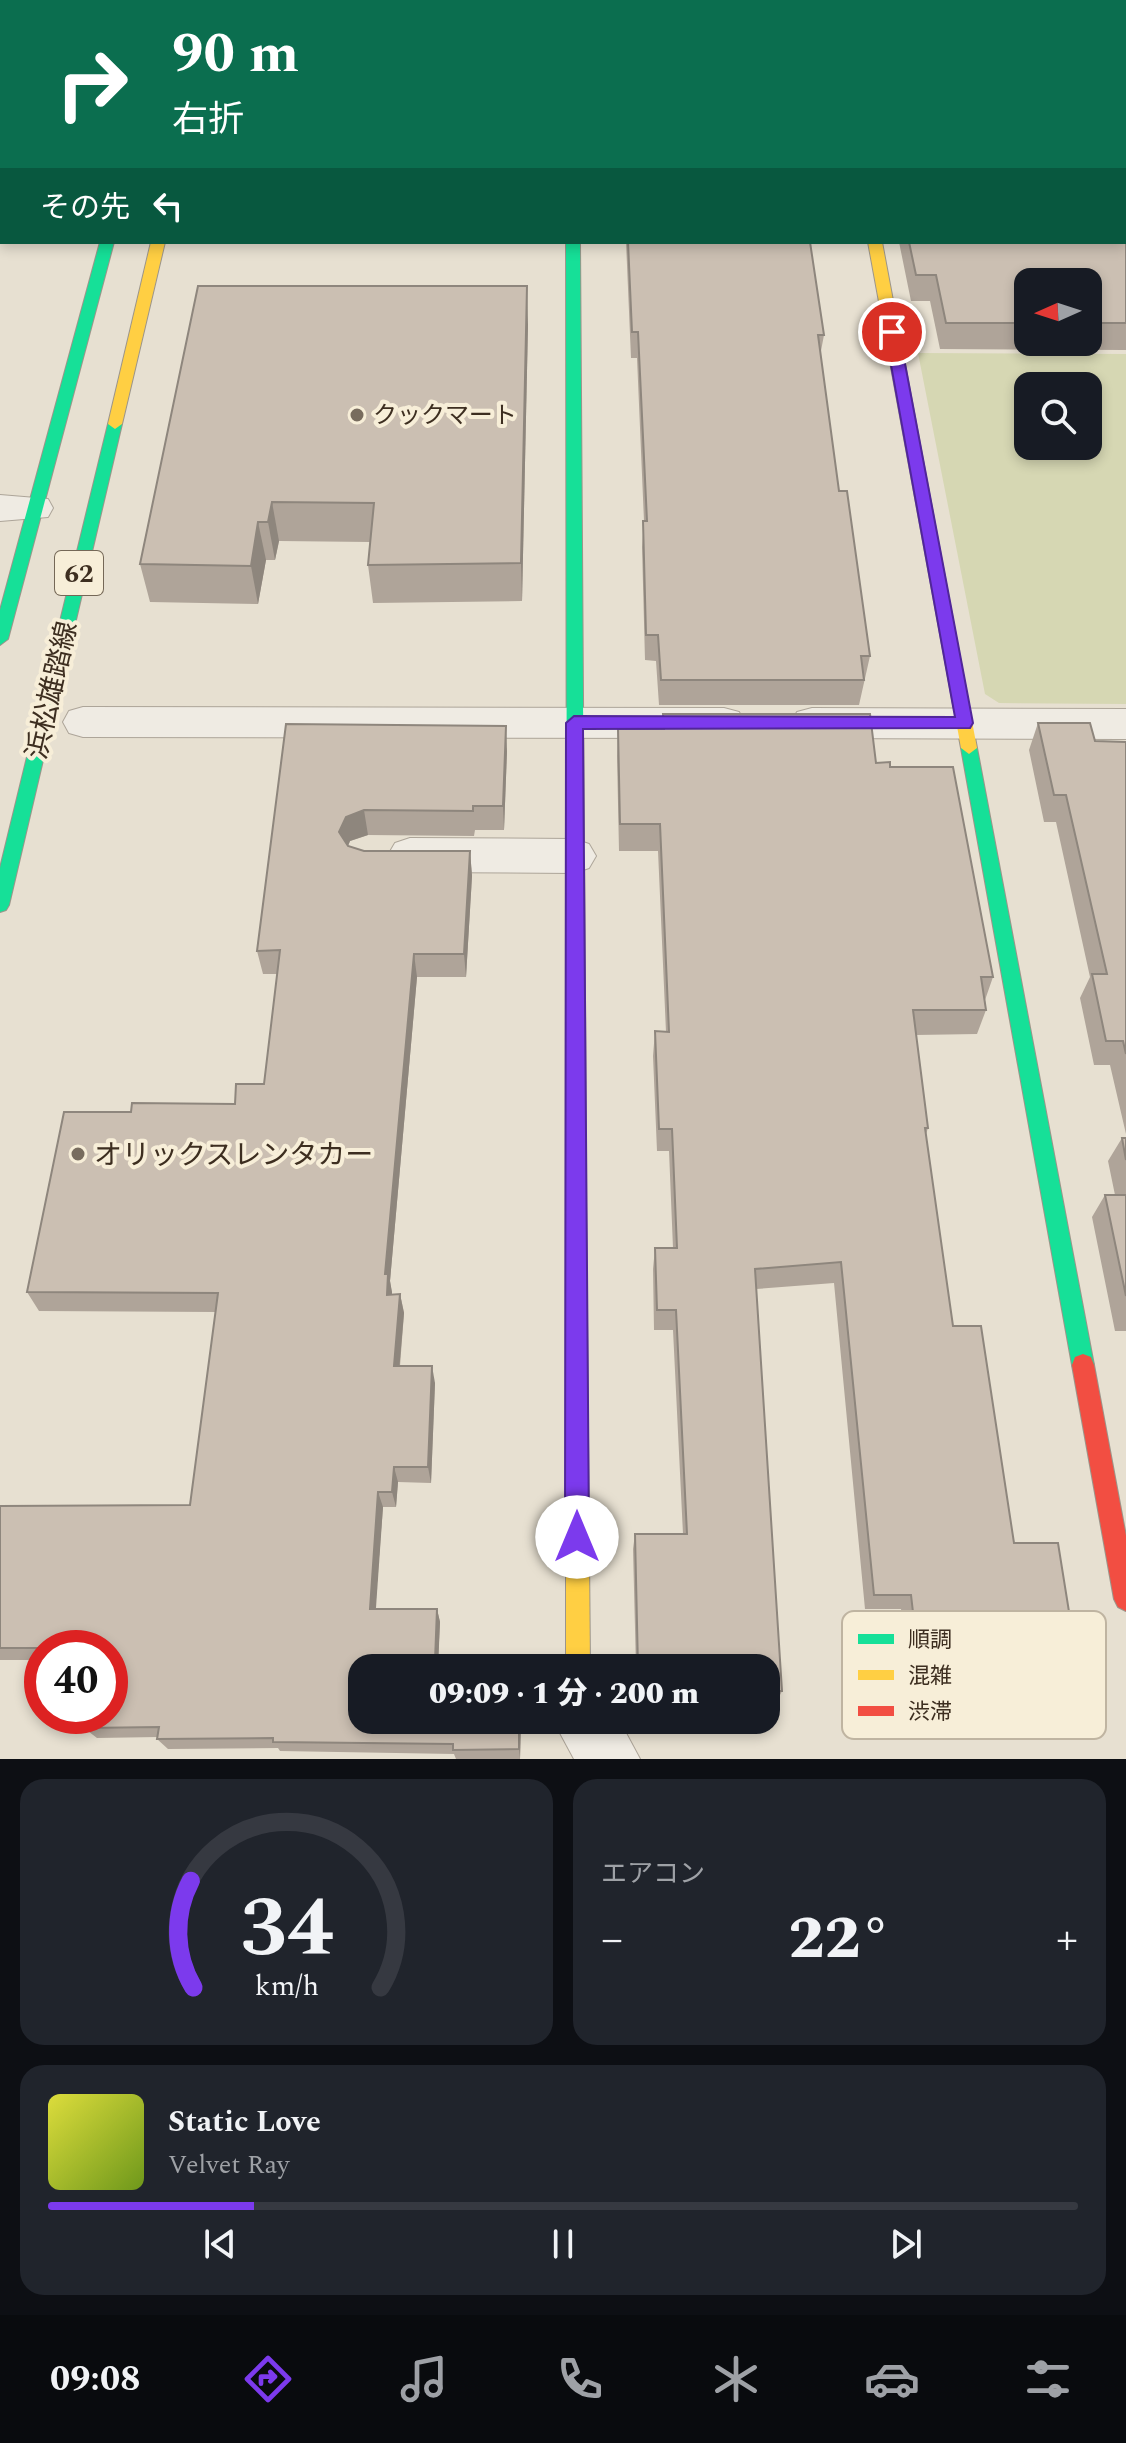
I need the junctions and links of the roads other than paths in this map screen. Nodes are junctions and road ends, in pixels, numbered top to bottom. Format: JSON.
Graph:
{"nodes":[{"id":1,"x":106,"y":244,"type":"edge"},
{"id":2,"x":158,"y":244,"type":"edge"},
{"id":3,"x":573,"y":244,"type":"edge"},
{"id":4,"x":875,"y":244,"type":"edge"},
{"id":5,"x":17,"y":508,"type":"edge"},
{"id":6,"x":0,"y":639,"type":"edge"},
{"id":7,"x":83,"y":722,"type":"dead end"},
{"id":8,"x":574,"y":723,"type":"junction"},
{"id":9,"x":964,"y":723,"type":"junction"},
{"id":10,"x":1126,"y":724,"type":"edge"},
{"id":11,"x":368,"y":855,"type":"edge"},
{"id":12,"x":574,"y":856,"type":"junction"},
{"id":13,"x":0,"y":905,"type":"edge"},
{"id":14,"x":1126,"y":1599,"type":"edge"},
{"id":15,"x":578,"y":1654,"type":"edge"},
{"id":16,"x":593,"y":1734,"type":"edge"},
{"id":17,"x":610,"y":1759,"type":"edge"}],
"edges":[{"from":1,"to":5,"type":"street","number":"62"},
{"from":2,"to":13,"type":"street","name":"浜松雄踏線","number":"62"},
{"from":3,"to":8,"type":"street"},
{"from":4,"to":9,"type":"street"},
{"from":5,"to":6,"type":"street","number":"62"},
{"from":7,"to":8,"type":"street"},
{"from":8,"to":9,"type":"street"},
{"from":8,"to":12,"type":"street"},
{"from":9,"to":10,"type":"street"},
{"from":9,"to":14,"type":"street"},
{"from":11,"to":12,"type":"street"},
{"from":12,"to":15,"type":"street"},
{"from":16,"to":17,"type":"street"}]}
